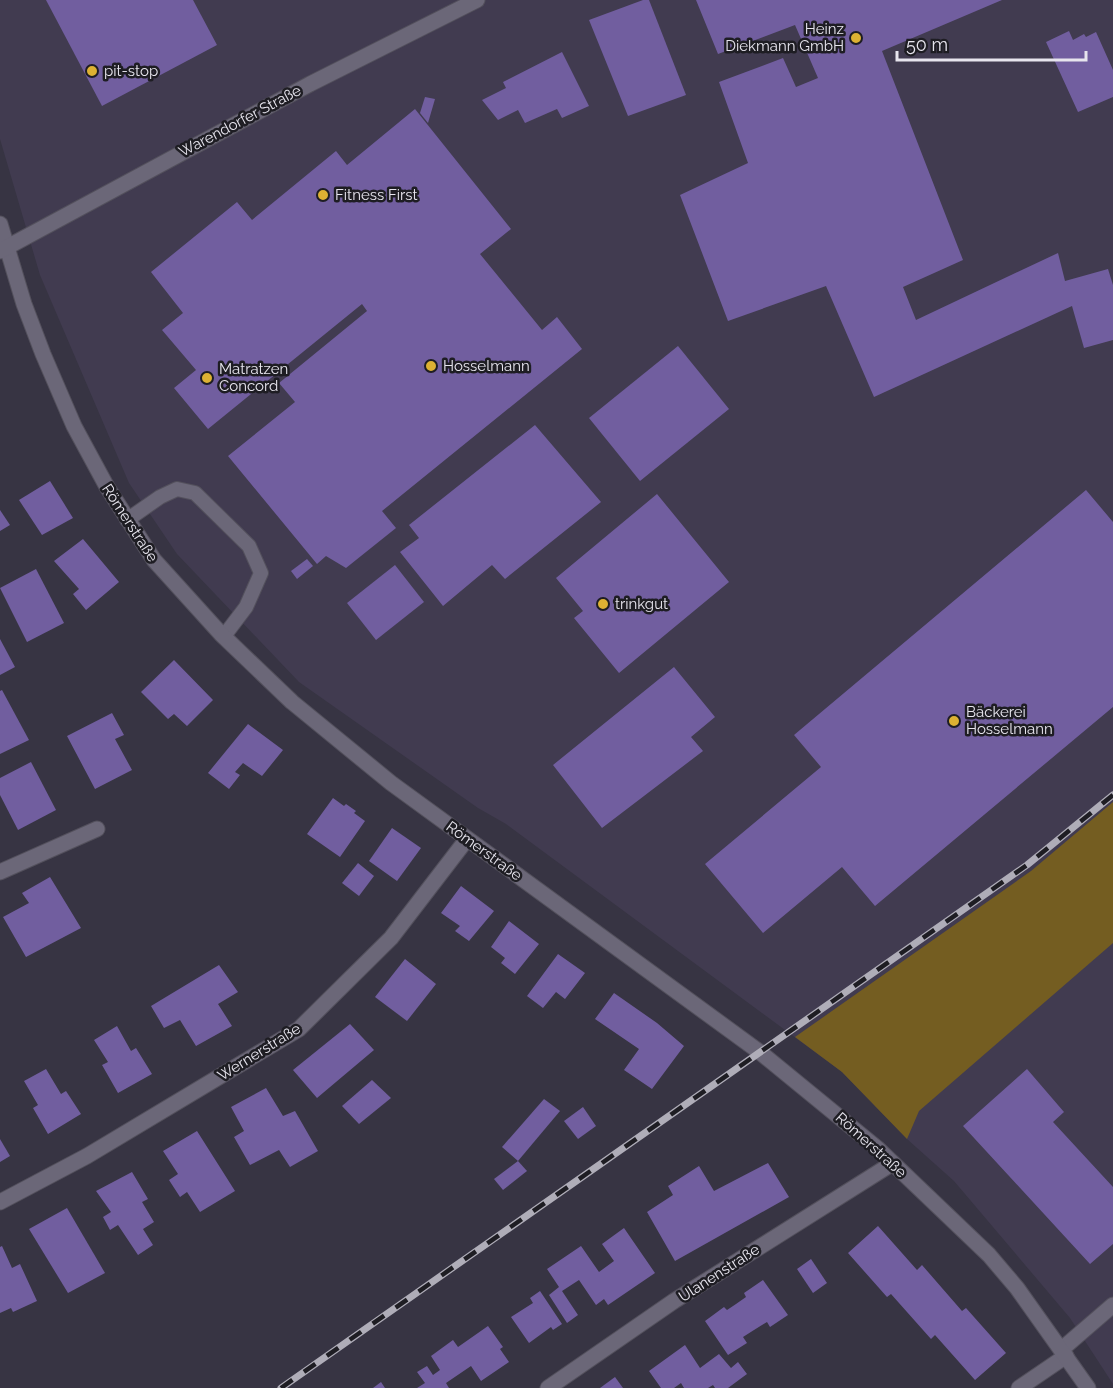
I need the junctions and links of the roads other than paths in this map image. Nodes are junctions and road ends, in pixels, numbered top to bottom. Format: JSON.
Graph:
{"nodes":[{"id":1,"x":477,"y":0,"type":"edge"},
{"id":2,"x":0,"y":224,"type":"edge"},
{"id":3,"x":3,"y":249,"type":"edge"},
{"id":4,"x":127,"y":520,"type":"junction"},
{"id":5,"x":224,"y":636,"type":"junction"},
{"id":6,"x":97,"y":830,"type":"dead end"},
{"id":7,"x":466,"y":839,"type":"junction"},
{"id":8,"x":0,"y":872,"type":"edge"},
{"id":9,"x":893,"y":1163,"type":"junction"},
{"id":10,"x":0,"y":1202,"type":"edge"},
{"id":11,"x":1113,"y":1305,"type":"edge"},
{"id":12,"x":1064,"y":1353,"type":"junction"},
{"id":13,"x":548,"y":1388,"type":"edge"},
{"id":14,"x":1018,"y":1388,"type":"edge"},
{"id":15,"x":1088,"y":1388,"type":"edge"}],
"edges":[{"from":1,"to":3,"type":"street","name":"Warendorfer Straße"},
{"from":2,"to":3,"type":"street","name":"Römerstraße"},
{"from":3,"to":4,"type":"street","name":"Römerstraße"},
{"from":4,"to":5,"type":"street","name":"Römerstraße"},
{"from":4,"to":5,"type":"lane"},
{"from":5,"to":7,"type":"street","name":"Römerstraße"},
{"from":6,"to":8,"type":"street"},
{"from":7,"to":9,"type":"street","name":"Römerstraße"},
{"from":7,"to":10,"type":"street","name":"Wernerstraße"},
{"from":9,"to":12,"type":"street","name":"Römerstraße"},
{"from":9,"to":13,"type":"street","name":"Ulanenstraße"},
{"from":11,"to":12,"type":"street"},
{"from":12,"to":14,"type":"street"},
{"from":12,"to":15,"type":"street","name":"Römerstraße"}]}
